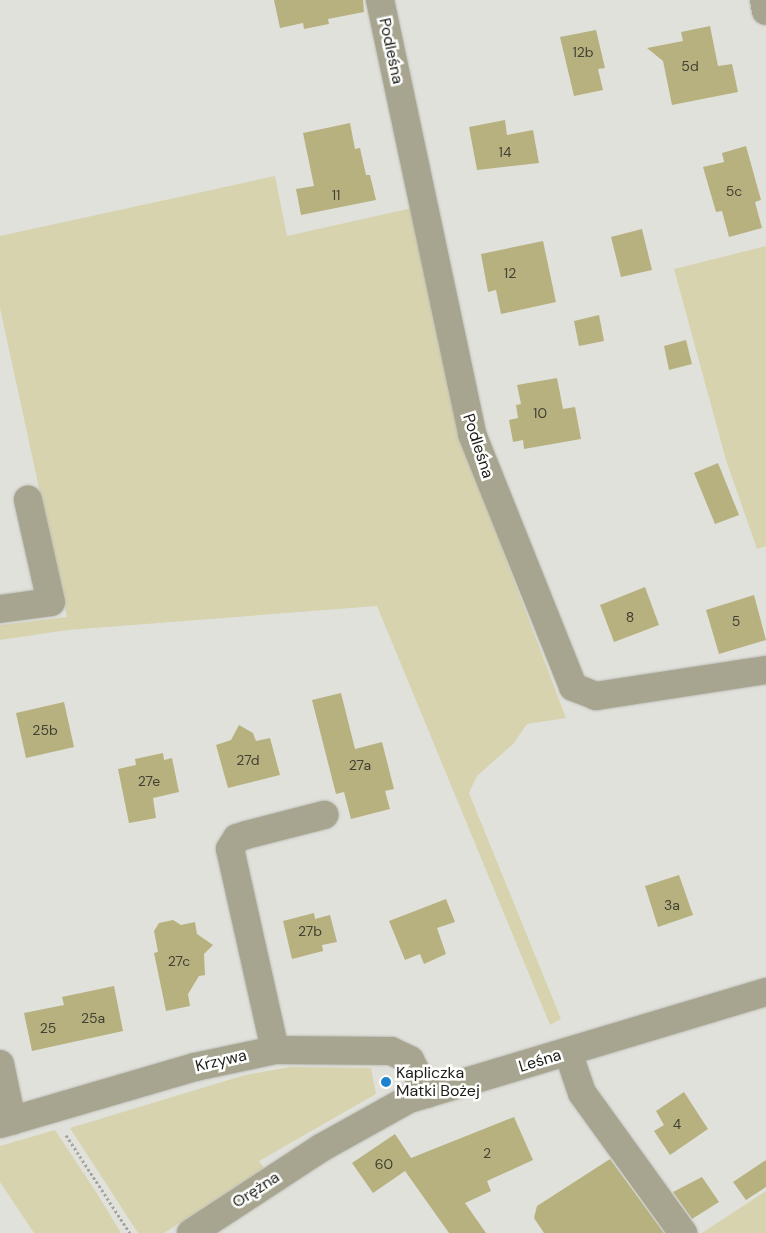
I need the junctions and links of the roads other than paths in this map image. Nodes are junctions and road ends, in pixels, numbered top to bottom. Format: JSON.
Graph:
{"nodes":[{"id":1,"x":380,"y":0,"type":"edge"},
{"id":2,"x":764,"y":0,"type":"edge"},
{"id":3,"x":766,"y":11,"type":"edge"},
{"id":4,"x":28,"y":500,"type":"dead end"},
{"id":5,"x":0,"y":609,"type":"edge"},
{"id":6,"x":766,"y":670,"type":"edge"},
{"id":7,"x":324,"y":815,"type":"dead end"},
{"id":8,"x":764,"y":998,"type":"edge"},
{"id":9,"x":275,"y":1050,"type":"junction"},
{"id":10,"x":568,"y":1052,"type":"junction"},
{"id":11,"x":0,"y":1064,"type":"edge"},
{"id":12,"x":427,"y":1094,"type":"junction"},
{"id":13,"x":6,"y":1123,"type":"edge"},
{"id":14,"x":321,"y":1148,"type":"joint"},
{"id":15,"x":191,"y":1233,"type":"edge"},
{"id":16,"x":683,"y":1233,"type":"edge"}],
"edges":[{"from":1,"to":6,"type":"street","name":"Podleśna"},
{"from":2,"to":3,"type":"street"},
{"from":4,"to":5,"type":"street"},
{"from":7,"to":9,"type":"street"},
{"from":8,"to":10,"type":"street","name":"Leśna"},
{"from":9,"to":12,"type":"street","name":"Krzywa"},
{"from":9,"to":13,"type":"street","name":"Krzywa"},
{"from":10,"to":12,"type":"street","name":"Leśna"},
{"from":10,"to":16,"type":"street"},
{"from":11,"to":13,"type":"street"},
{"from":12,"to":14,"type":"street","name":"Leśna"},
{"from":14,"to":15,"type":"street","name":"Orężna"}]}
